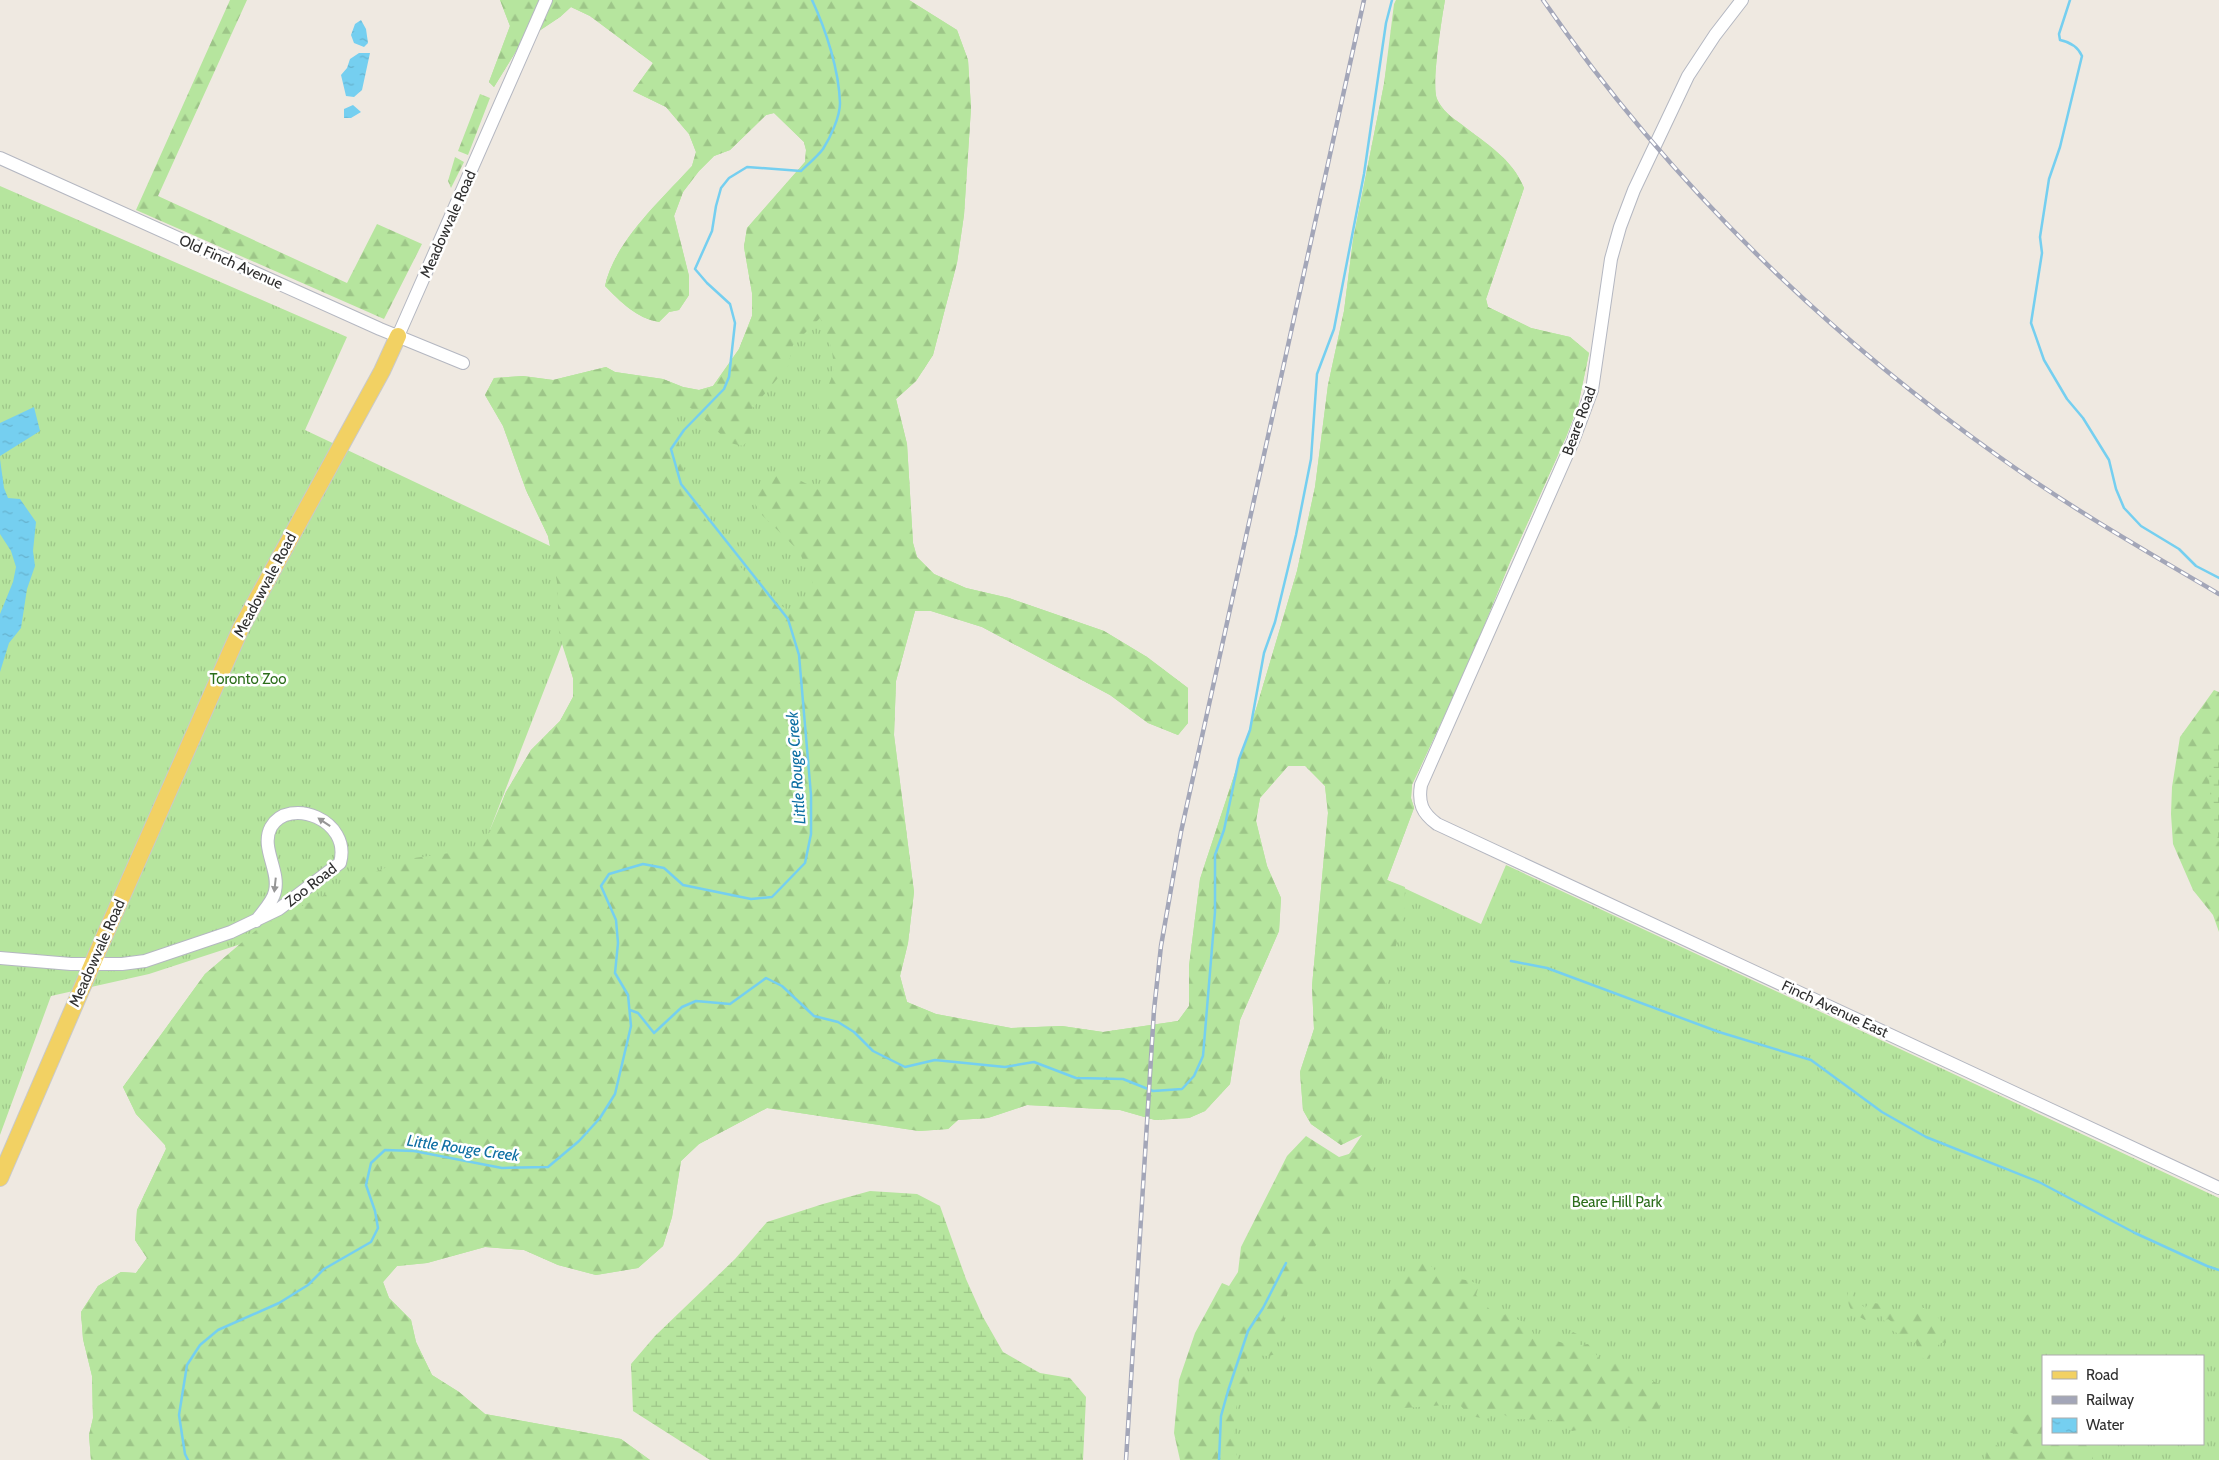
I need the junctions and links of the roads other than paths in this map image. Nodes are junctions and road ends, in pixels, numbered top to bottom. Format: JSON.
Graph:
{"nodes":[{"id":1,"x":546,"y":0,"type":"edge"},
{"id":2,"x":1742,"y":0,"type":"edge"},
{"id":3,"x":0,"y":158,"type":"edge"},
{"id":4,"x":398,"y":336,"type":"junction"},
{"id":5,"x":463,"y":363,"type":"dead end"},
{"id":6,"x":1451,"y":830,"type":"joint"},
{"id":7,"x":256,"y":920,"type":"junction"},
{"id":8,"x":0,"y":958,"type":"edge"},
{"id":9,"x":92,"y":964,"type":"junction"},
{"id":10,"x":0,"y":1178,"type":"edge"},
{"id":11,"x":2219,"y":1188,"type":"edge"}],
"edges":[{"from":1,"to":4,"type":"street","name":"Meadowvale Road"},
{"from":2,"to":6,"type":"street","name":"Beare Road"},
{"from":3,"to":4,"type":"street","name":"Old Finch Avenue"},
{"from":4,"to":5,"type":"street","name":"Old Finch Avenue"},
{"from":4,"to":9,"type":"main road","name":"Meadowvale Road"},
{"from":6,"to":11,"type":"street","name":"Finch Avenue East"},
{"from":7,"to":7,"type":"street","name":"Zoo Road","one_way":true},
{"from":7,"to":9,"type":"street","name":"Zoo Road"},
{"from":8,"to":9,"type":"street","name":"Zoo Road"},
{"from":9,"to":10,"type":"main road","name":"Meadowvale Road"}]}
